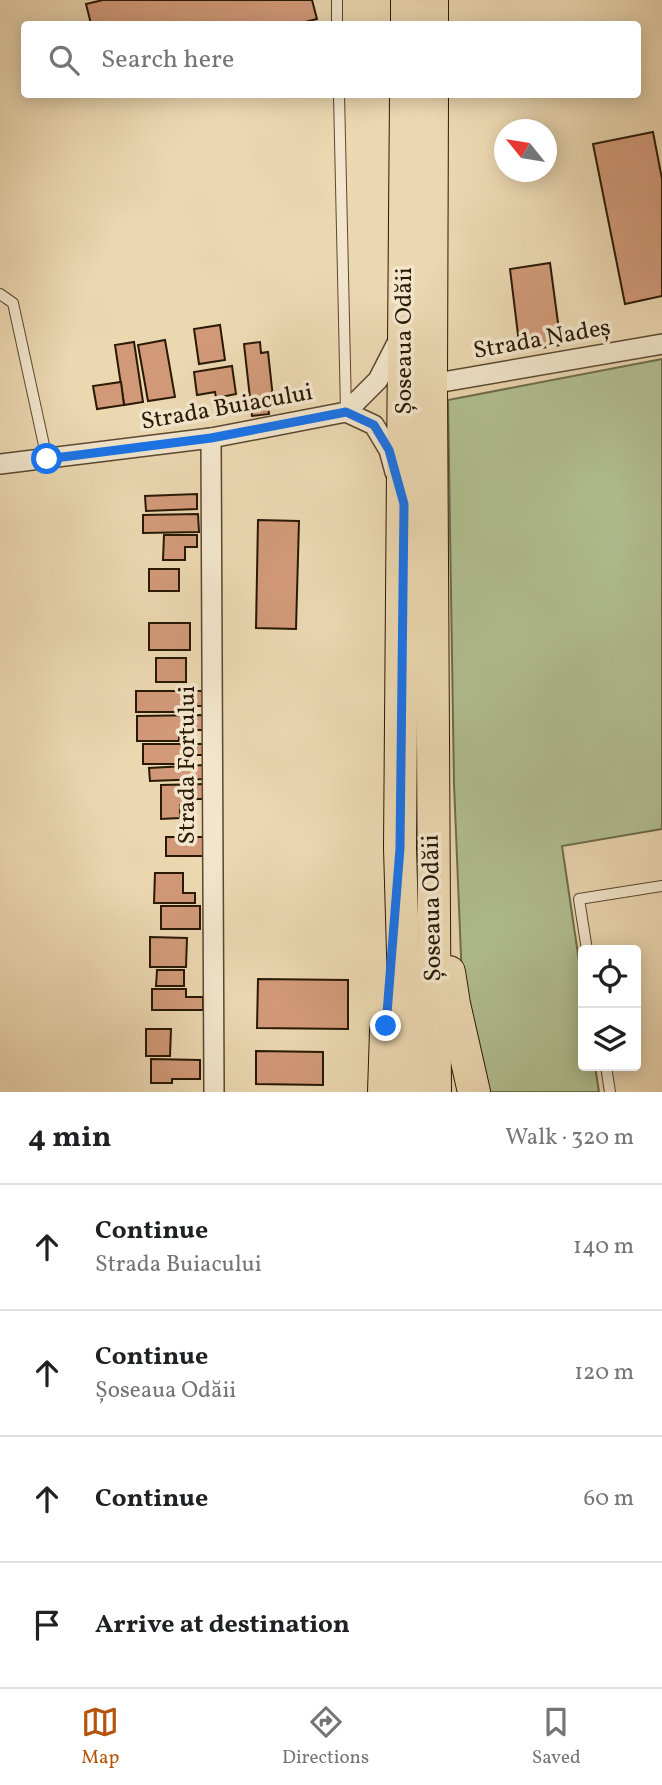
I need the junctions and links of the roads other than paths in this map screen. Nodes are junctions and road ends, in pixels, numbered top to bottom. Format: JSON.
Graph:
{"nodes":[{"id":1,"x":337,"y":0,"type":"edge"},
{"id":2,"x":407,"y":0,"type":"edge"},
{"id":3,"x":432,"y":0,"type":"edge"},
{"id":4,"x":337,"y":21,"type":"edge"},
{"id":5,"x":407,"y":21,"type":"edge"},
{"id":6,"x":432,"y":21,"type":"edge"},
{"id":7,"x":339,"y":98,"type":"edge"},
{"id":8,"x":406,"y":98,"type":"edge"},
{"id":9,"x":432,"y":98,"type":"edge"},
{"id":10,"x":0,"y":294,"type":"edge"},
{"id":11,"x":405,"y":325,"type":"junction"},
{"id":12,"x":662,"y":344,"type":"edge"},
{"id":13,"x":430,"y":384,"type":"junction"},
{"id":14,"x":346,"y":412,"type":"junction"},
{"id":15,"x":211,"y":438,"type":"junction"},
{"id":16,"x":47,"y":459,"type":"junction"},
{"id":17,"x":0,"y":464,"type":"edge"},
{"id":18,"x":404,"y":504,"type":"junction"},
{"id":19,"x":432,"y":845,"type":"junction"},
{"id":20,"x":400,"y":848,"type":"junction"},
{"id":21,"x":662,"y":886,"type":"edge"},
{"id":22,"x":586,"y":945,"type":"edge"},
{"id":23,"x":607,"y":1071,"type":"edge"},
{"id":24,"x":215,"y":1092,"type":"edge"},
{"id":25,"x":384,"y":1092,"type":"edge"},
{"id":26,"x":407,"y":1092,"type":"edge"},
{"id":27,"x":435,"y":1092,"type":"edge"},
{"id":28,"x":474,"y":1092,"type":"edge"},
{"id":29,"x":610,"y":1092,"type":"edge"}],
"edges":[{"from":1,"to":4,"type":"lane"},
{"from":2,"to":5,"type":"main road"},
{"from":3,"to":6,"type":"main road"},
{"from":7,"to":14,"type":"lane"},
{"from":8,"to":11,"type":"main road","name":"Șoseaua Odăii"},
{"from":9,"to":13,"type":"main road","name":"Șoseaua Odăii"},
{"from":10,"to":16,"type":"lane"},
{"from":11,"to":14,"type":"street"},
{"from":11,"to":18,"type":"main road","name":"Șoseaua Odăii"},
{"from":12,"to":13,"type":"street","name":"Strada Nadeș"},
{"from":13,"to":19,"type":"main road","name":"Șoseaua Odăii"},
{"from":14,"to":15,"type":"street","name":"Strada Buiacului"},
{"from":14,"to":18,"type":"street","name":"Strada Buiacului"},
{"from":15,"to":16,"type":"street","name":"Strada Buiacului"},
{"from":15,"to":24,"type":"street","name":"Strada Fortului"},
{"from":16,"to":17,"type":"street","name":"Strada Buiacului"},
{"from":18,"to":20,"type":"main road","name":"Șoseaua Odăii"},
{"from":19,"to":27,"type":"main road","name":"Șoseaua Odăii"},
{"from":19,"to":28,"type":"main road"},
{"from":20,"to":25,"type":"main road"},
{"from":20,"to":26,"type":"main road","name":"Șoseaua Odăii"},
{"from":21,"to":22,"type":"lane"},
{"from":23,"to":29,"type":"lane"}]}
